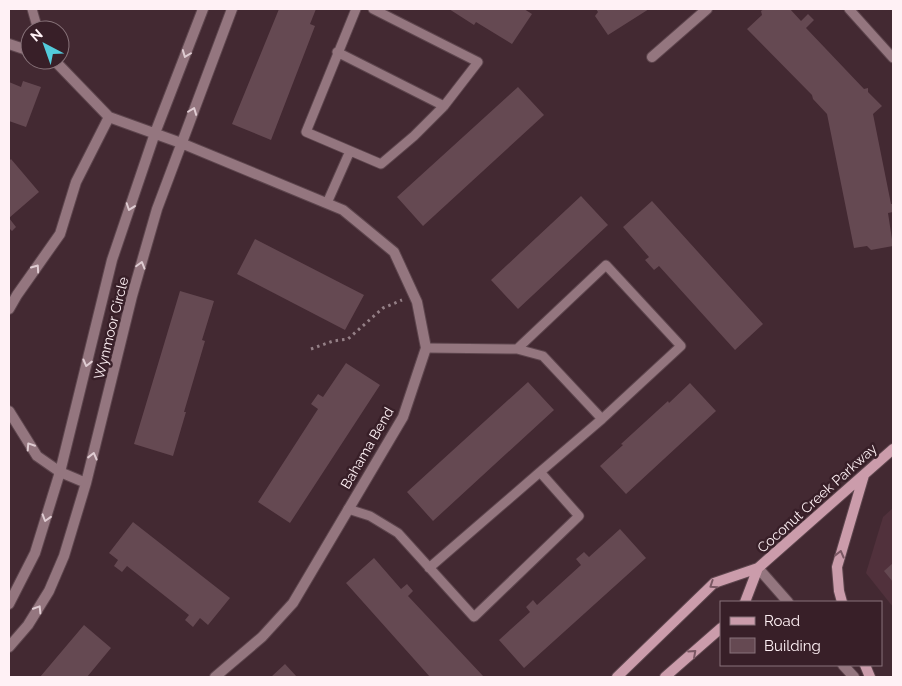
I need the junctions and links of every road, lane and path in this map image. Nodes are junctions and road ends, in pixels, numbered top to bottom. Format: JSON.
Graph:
{"nodes":[{"id":1,"x":204,"y":9,"type":"edge"},
{"id":2,"x":232,"y":9,"type":"edge"},
{"id":3,"x":356,"y":9,"type":"edge"},
{"id":4,"x":373,"y":9,"type":"edge"},
{"id":5,"x":707,"y":9,"type":"edge"},
{"id":6,"x":850,"y":9,"type":"edge"},
{"id":7,"x":338,"y":52,"type":"junction"},
{"id":8,"x":652,"y":57,"type":"dead end"},
{"id":9,"x":893,"y":58,"type":"edge"},
{"id":10,"x":64,"y":70,"type":"edge"},
{"id":11,"x":444,"y":106,"type":"junction"},
{"id":12,"x":109,"y":117,"type":"junction"},
{"id":13,"x":155,"y":133,"type":"junction"},
{"id":14,"x":181,"y":143,"type":"junction"},
{"id":15,"x":350,"y":151,"type":"junction"},
{"id":16,"x":327,"y":203,"type":"junction"},
{"id":17,"x":407,"y":297,"type":"dead end"},
{"id":18,"x":9,"y":308,"type":"edge"},
{"id":19,"x":426,"y":348,"type":"junction"},
{"id":20,"x":311,"y":349,"type":"dead end"},
{"id":21,"x":517,"y":349,"type":"junction"},
{"id":22,"x":9,"y":411,"type":"edge"},
{"id":23,"x":602,"y":419,"type":"junction"},
{"id":24,"x":893,"y":449,"type":"edge"},
{"id":25,"x":60,"y":472,"type":"junction"},
{"id":26,"x":540,"y":472,"type":"junction"},
{"id":27,"x":865,"y":474,"type":"junction"},
{"id":28,"x":86,"y":483,"type":"junction"},
{"id":29,"x":348,"y":509,"type":"junction"},
{"id":30,"x":429,"y":568,"type":"junction"},
{"id":31,"x":758,"y":568,"type":"junction"},
{"id":32,"x":745,"y":601,"type":"edge"},
{"id":33,"x":787,"y":601,"type":"edge"},
{"id":34,"x":842,"y":601,"type":"edge"},
{"id":35,"x":9,"y":604,"type":"edge"},
{"id":36,"x":720,"y":629,"type":"edge"},
{"id":37,"x":9,"y":647,"type":"edge"},
{"id":38,"x":844,"y":666,"type":"edge"},
{"id":39,"x":215,"y":677,"type":"edge"},
{"id":40,"x":617,"y":677,"type":"edge"},
{"id":41,"x":665,"y":677,"type":"edge"},
{"id":42,"x":854,"y":677,"type":"edge"}],
"edges":[{"from":1,"to":13,"type":"street","name":"Wynmoor Circle","one_way":true},
{"from":14,"to":2,"type":"street","name":"Wynmoor Circle","one_way":true},
{"from":3,"to":7,"type":"lane"},
{"from":4,"to":11,"type":"lane"},
{"from":5,"to":8,"type":"street"},
{"from":6,"to":9,"type":"lane"},
{"from":7,"to":11,"type":"lane"},
{"from":7,"to":15,"type":"lane"},
{"from":10,"to":12,"type":"street"},
{"from":11,"to":15,"type":"lane"},
{"from":12,"to":13,"type":"street"},
{"from":18,"to":12,"type":"street","one_way":true},
{"from":13,"to":14,"type":"street"},
{"from":13,"to":25,"type":"street","name":"Wynmoor Circle","one_way":true},
{"from":14,"to":16,"type":"street"},
{"from":28,"to":14,"type":"street","name":"Wynmoor Circle","one_way":true},
{"from":15,"to":16,"type":"lane"},
{"from":16,"to":19,"type":"street"},
{"from":17,"to":20,"type":"path"},
{"from":19,"to":21,"type":"lane"},
{"from":19,"to":29,"type":"street","name":"Bahama Bend"},
{"from":21,"to":23,"type":"lane"},
{"from":21,"to":23,"type":"lane"},
{"from":25,"to":22,"type":"street","one_way":true},
{"from":23,"to":26,"type":"lane"},
{"from":24,"to":27,"type":"main road","name":"Coconut Creek Parkway"},
{"from":25,"to":28,"type":"street"},
{"from":25,"to":35,"type":"street","name":"Wynmoor Circle","one_way":true},
{"from":26,"to":30,"type":"lane"},
{"from":26,"to":30,"type":"lane"},
{"from":27,"to":31,"type":"main road","name":"Coconut Creek Parkway"},
{"from":34,"to":27,"type":"main road","one_way":true},
{"from":37,"to":28,"type":"street","name":"Wynmoor Circle","one_way":true},
{"from":29,"to":30,"type":"lane"},
{"from":29,"to":39,"type":"street","name":"Bahama Bend"},
{"from":31,"to":32,"type":"main road","name":"Coconut Creek Parkway"},
{"from":31,"to":33,"type":"street"},
{"from":31,"to":40,"type":"main road","name":"Coconut Creek Parkway","one_way":true},
{"from":41,"to":36,"type":"main road","one_way":true},
{"from":38,"to":42,"type":"street"}]}
